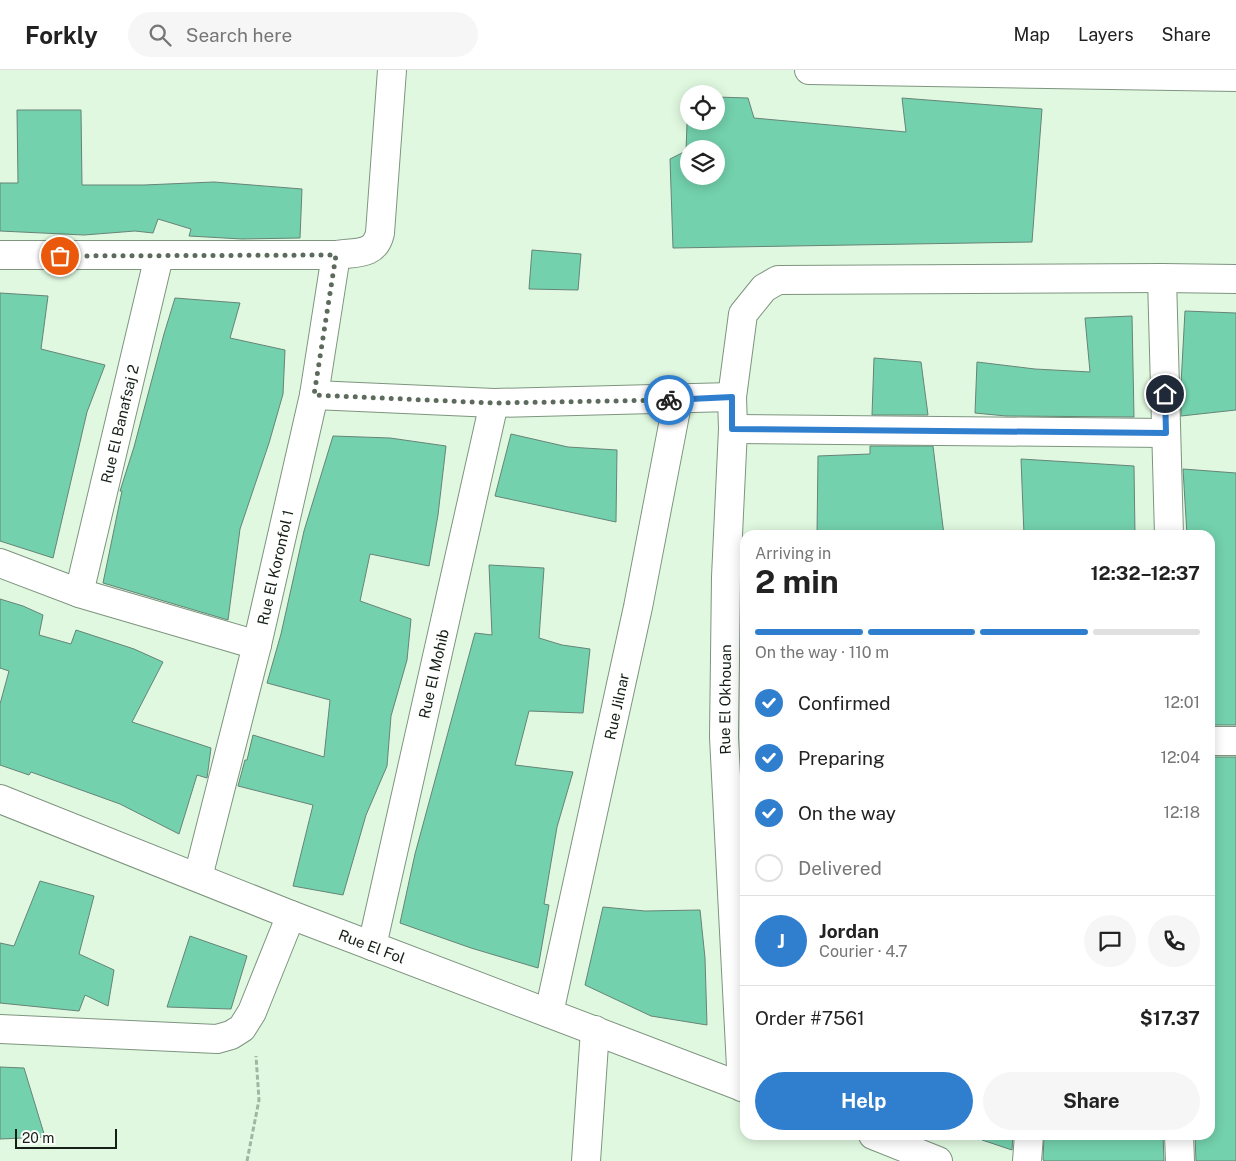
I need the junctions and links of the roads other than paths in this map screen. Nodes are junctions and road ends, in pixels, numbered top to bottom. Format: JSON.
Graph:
{"nodes":[{"id":1,"x":392,"y":70,"type":"edge"},
{"id":2,"x":809,"y":70,"type":"edge"},
{"id":3,"x":1236,"y":77,"type":"edge"},
{"id":4,"x":0,"y":255,"type":"edge"},
{"id":5,"x":336,"y":255,"type":"junction"},
{"id":6,"x":159,"y":256,"type":"junction"},
{"id":7,"x":1162,"y":278,"type":"junction"},
{"id":8,"x":1236,"y":279,"type":"edge"},
{"id":9,"x":314,"y":395,"type":"junction"},
{"id":10,"x":732,"y":397,"type":"junction"},
{"id":11,"x":678,"y":399,"type":"junction"},
{"id":12,"x":494,"y":403,"type":"junction"},
{"id":13,"x":732,"y":429,"type":"junction"},
{"id":14,"x":1166,"y":433,"type":"junction"},
{"id":15,"x":1169,"y":530,"type":"edge"},
{"id":16,"x":0,"y":563,"type":"edge"},
{"id":17,"x":736,"y":577,"type":"edge"},
{"id":18,"x":79,"y":593,"type":"junction"},
{"id":19,"x":257,"y":644,"type":"junction"},
{"id":20,"x":735,"y":737,"type":"edge"},
{"id":21,"x":1215,"y":741,"type":"edge"},
{"id":22,"x":1236,"y":741,"type":"edge"},
{"id":23,"x":0,"y":800,"type":"edge"},
{"id":24,"x":198,"y":877,"type":"junction"},
{"id":25,"x":291,"y":916,"type":"junction"},
{"id":26,"x":372,"y":946,"type":"junction"},
{"id":27,"x":740,"y":956,"type":"edge"},
{"id":28,"x":549,"y":1013,"type":"junction"},
{"id":29,"x":0,"y":1029,"type":"edge"},
{"id":30,"x":595,"y":1030,"type":"junction"},
{"id":31,"x":740,"y":1086,"type":"edge"},
{"id":32,"x":893,"y":1140,"type":"edge"},
{"id":33,"x":1029,"y":1140,"type":"edge"},
{"id":34,"x":1179,"y":1140,"type":"edge"},
{"id":35,"x":586,"y":1161,"type":"edge"},
{"id":36,"x":938,"y":1161,"type":"edge"},
{"id":37,"x":1027,"y":1161,"type":"edge"},
{"id":38,"x":1180,"y":1161,"type":"edge"}],
"edges":[{"from":1,"to":5,"type":"street"},
{"from":2,"to":3,"type":"street"},
{"from":4,"to":6,"type":"street"},
{"from":5,"to":6,"type":"street"},
{"from":5,"to":9,"type":"street","name":"Rue El Koronfol 1"},
{"from":6,"to":18,"type":"street","name":"Rue El Banafsaj 2"},
{"from":7,"to":8,"type":"street"},
{"from":7,"to":10,"type":"street","name":"Rue El Okhouan"},
{"from":7,"to":14,"type":"street"},
{"from":9,"to":12,"type":"street"},
{"from":9,"to":19,"type":"street","name":"Rue El Koronfol 1"},
{"from":10,"to":11,"type":"street"},
{"from":10,"to":13,"type":"street","name":"Rue El Okhouan"},
{"from":11,"to":12,"type":"street"},
{"from":11,"to":28,"type":"street","name":"Rue Jilnar"},
{"from":12,"to":26,"type":"street","name":"Rue El Mohib"},
{"from":13,"to":14,"type":"street"},
{"from":13,"to":17,"type":"street","name":"Rue El Okhouan"},
{"from":14,"to":15,"type":"street"},
{"from":16,"to":18,"type":"street"},
{"from":17,"to":20,"type":"street","name":"Rue El Okhouan"},
{"from":18,"to":19,"type":"street"},
{"from":19,"to":24,"type":"street","name":"Rue El Koronfol 1"},
{"from":20,"to":27,"type":"street","name":"Rue El Okhouan"},
{"from":21,"to":22,"type":"street"},
{"from":23,"to":24,"type":"street","name":"Rue El Fol"},
{"from":24,"to":25,"type":"street","name":"Rue El Fol"},
{"from":25,"to":26,"type":"street","name":"Rue El Fol"},
{"from":25,"to":29,"type":"street"},
{"from":26,"to":28,"type":"street","name":"Rue El Fol"},
{"from":28,"to":30,"type":"street","name":"Rue El Fol"},
{"from":30,"to":31,"type":"street","name":"Rue El Fol"},
{"from":30,"to":35,"type":"street"},
{"from":32,"to":36,"type":"street"},
{"from":33,"to":37,"type":"street"},
{"from":34,"to":38,"type":"street"}]}
